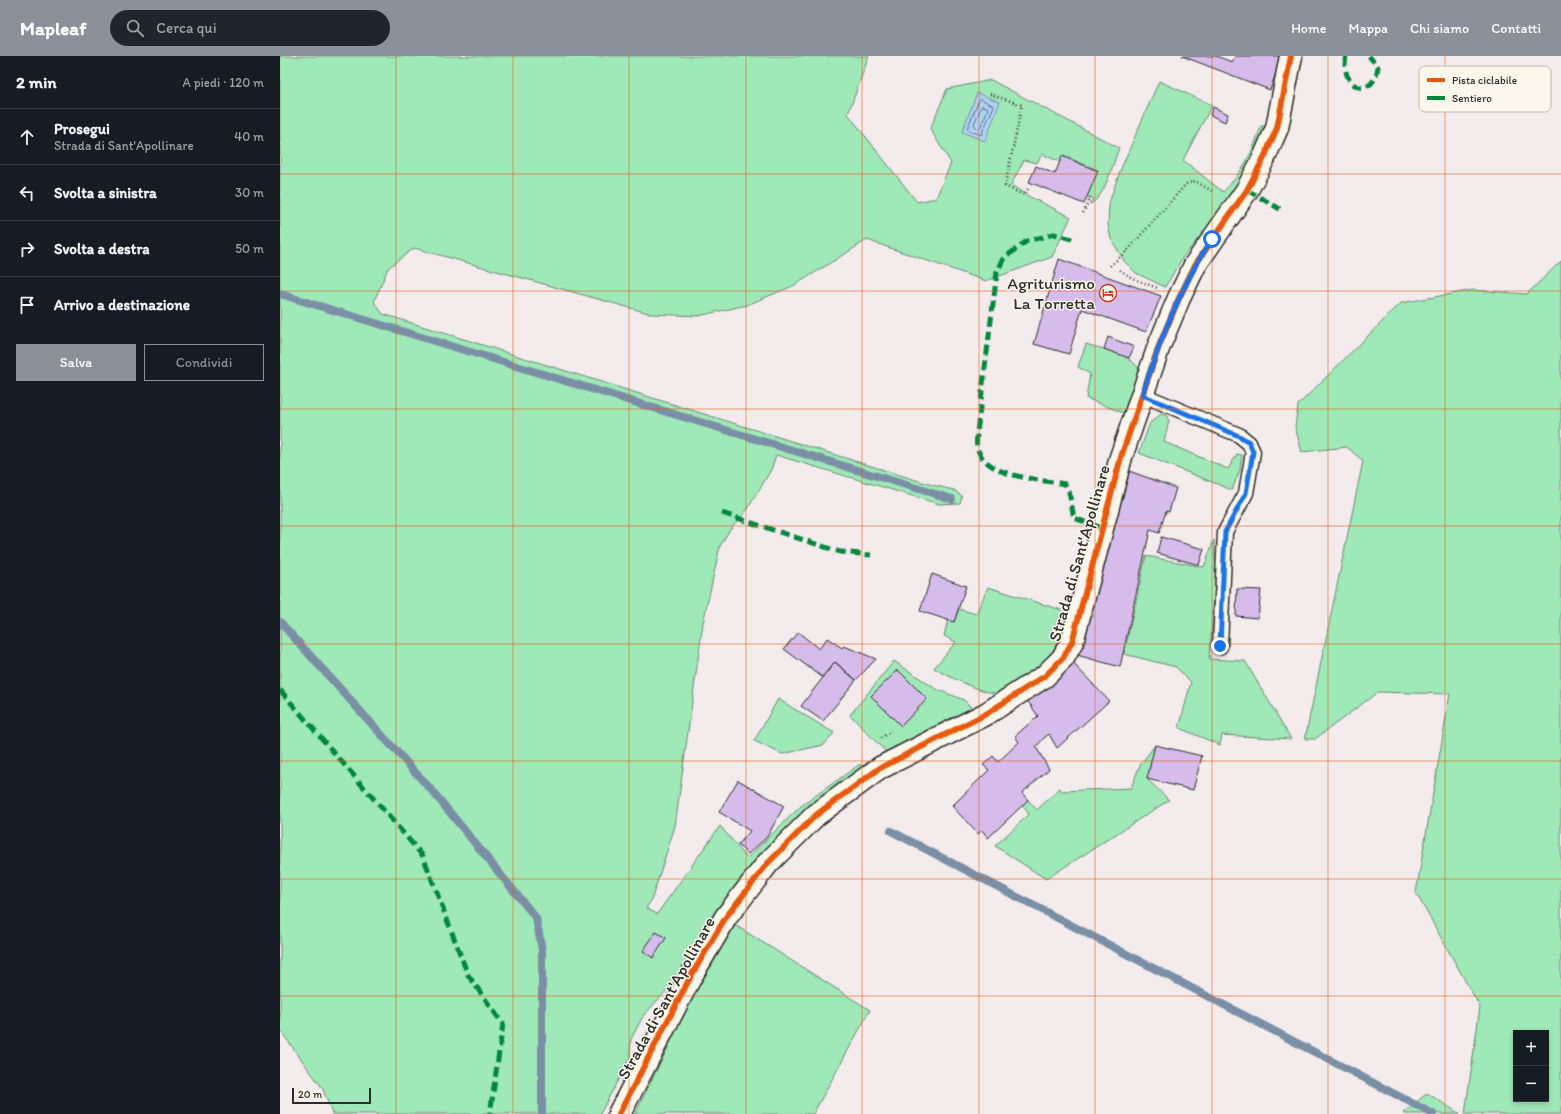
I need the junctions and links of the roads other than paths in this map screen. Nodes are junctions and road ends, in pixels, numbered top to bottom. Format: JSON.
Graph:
{"nodes":[{"id":1,"x":1291,"y":56,"type":"edge"},
{"id":2,"x":1142,"y":395,"type":"junction"},
{"id":3,"x":1220,"y":646,"type":"dead end"},
{"id":4,"x":619,"y":1114,"type":"edge"}],
"edges":[{"from":1,"to":2,"type":"street","name":"Strada di Sant'Apollinare"},
{"from":2,"to":3,"type":"lane"},
{"from":2,"to":4,"type":"street","name":"Strada di Sant'Apollinare"}]}
